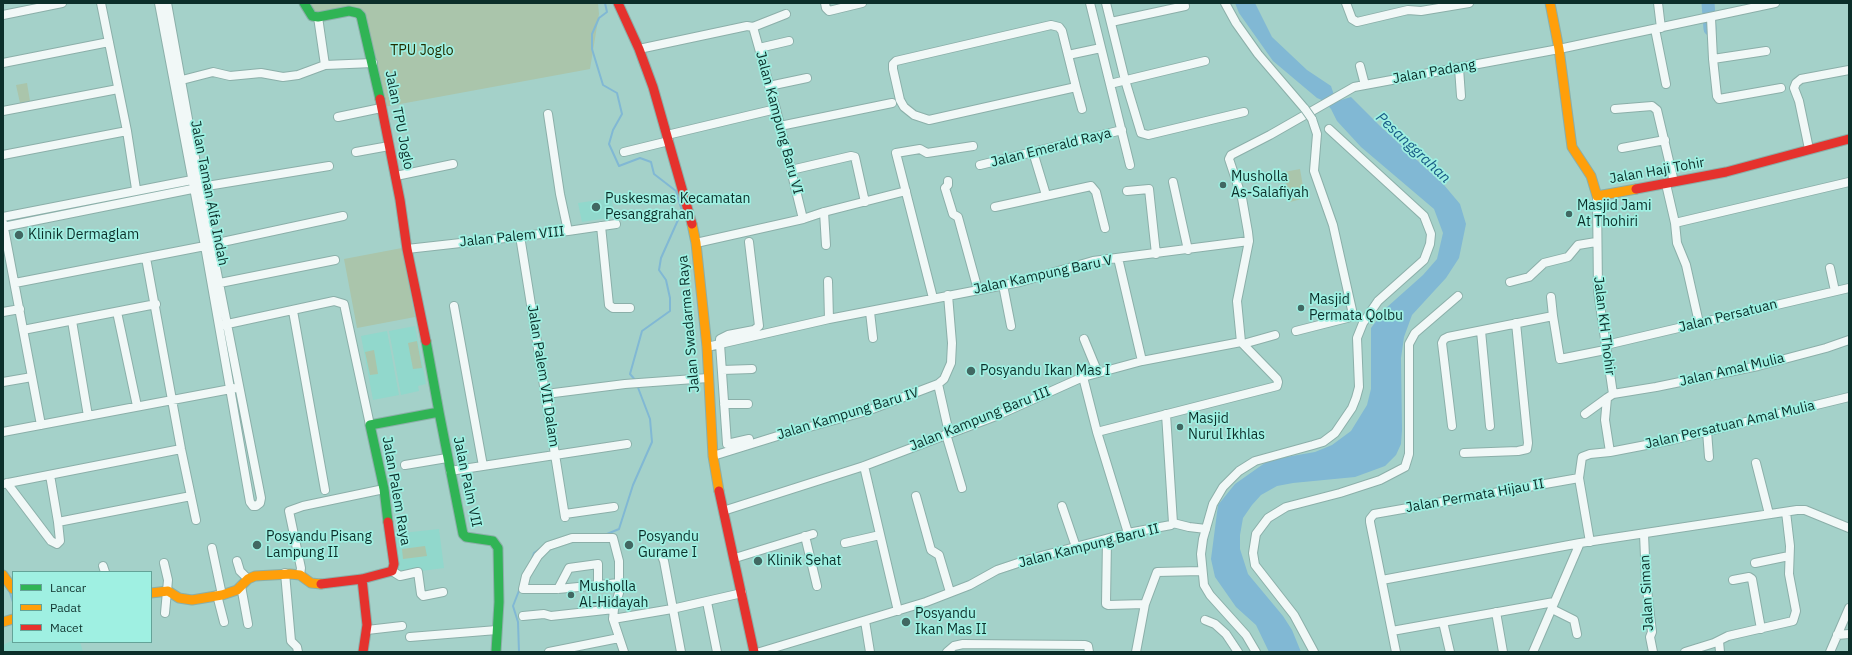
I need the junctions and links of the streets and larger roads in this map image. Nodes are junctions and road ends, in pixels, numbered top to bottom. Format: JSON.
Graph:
{"nodes":[{"id":1,"x":62,"y":3,"type":"edge"},
{"id":2,"x":101,"y":3,"type":"edge"},
{"id":3,"x":159,"y":3,"type":"edge"},
{"id":4,"x":168,"y":3,"type":"edge"},
{"id":5,"x":304,"y":3,"type":"edge"},
{"id":6,"x":618,"y":3,"type":"edge"},
{"id":7,"x":825,"y":3,"type":"edge"},
{"id":8,"x":862,"y":3,"type":"edge"},
{"id":9,"x":1090,"y":3,"type":"edge"},
{"id":10,"x":1106,"y":3,"type":"edge"},
{"id":11,"x":1225,"y":3,"type":"edge"},
{"id":12,"x":1346,"y":3,"type":"edge"},
{"id":13,"x":1469,"y":3,"type":"edge"},
{"id":14,"x":1550,"y":3,"type":"edge"},
{"id":15,"x":1658,"y":3,"type":"edge"},
{"id":16,"x":1775,"y":3,"type":"edge"},
{"id":17,"x":1185,"y":6,"type":"dead end"},
{"id":18,"x":1410,"y":7,"type":"edge"},
{"id":19,"x":786,"y":14,"type":"dead end"},
{"id":20,"x":3,"y":15,"type":"edge"},
{"id":21,"x":318,"y":17,"type":"junction"},
{"id":22,"x":1709,"y":18,"type":"junction"},
{"id":23,"x":1111,"y":22,"type":"junction"},
{"id":24,"x":753,"y":27,"type":"junction"},
{"id":25,"x":1658,"y":29,"type":"junction"},
{"id":26,"x":789,"y":41,"type":"dead end"},
{"id":27,"x":108,"y":42,"type":"junction"},
{"id":28,"x":759,"y":48,"type":"junction"},
{"id":29,"x":1101,"y":48,"type":"junction"},
{"id":30,"x":639,"y":49,"type":"junction"},
{"id":31,"x":1559,"y":49,"type":"junction"},
{"id":32,"x":1766,"y":51,"type":"dead end"},
{"id":33,"x":1068,"y":55,"type":"junction"},
{"id":34,"x":1713,"y":59,"type":"junction"},
{"id":35,"x":1205,"y":61,"type":"dead end"},
{"id":36,"x":3,"y":63,"type":"edge"},
{"id":37,"x":373,"y":63,"type":"junction"},
{"id":38,"x":325,"y":65,"type":"junction"},
{"id":39,"x":1360,"y":66,"type":"dead end"},
{"id":40,"x":1459,"y":68,"type":"junction"},
{"id":41,"x":1849,"y":70,"type":"edge"},
{"id":42,"x":807,"y":78,"type":"dead end"},
{"id":43,"x":182,"y":80,"type":"junction"},
{"id":44,"x":1125,"y":80,"type":"junction"},
{"id":45,"x":1110,"y":84,"type":"junction"},
{"id":46,"x":1365,"y":84,"type":"junction"},
{"id":47,"x":1666,"y":84,"type":"dead end"},
{"id":48,"x":769,"y":86,"type":"junction"},
{"id":49,"x":1076,"y":87,"type":"junction"},
{"id":50,"x":1781,"y":88,"type":"dead end"},
{"id":51,"x":118,"y":89,"type":"junction"},
{"id":52,"x":1461,"y":96,"type":"dead end"},
{"id":53,"x":892,"y":103,"type":"dead end"},
{"id":54,"x":382,"y":108,"type":"junction"},
{"id":55,"x":776,"y":109,"type":"junction"},
{"id":56,"x":1082,"y":109,"type":"dead end"},
{"id":57,"x":1309,"y":109,"type":"junction"},
{"id":58,"x":1615,"y":109,"type":"dead end"},
{"id":59,"x":3,"y":111,"type":"edge"},
{"id":60,"x":1244,"y":112,"type":"dead end"},
{"id":61,"x":548,"y":114,"type":"dead end"},
{"id":62,"x":338,"y":117,"type":"dead end"},
{"id":63,"x":780,"y":126,"type":"junction"},
{"id":64,"x":1329,"y":129,"type":"dead end"},
{"id":65,"x":1122,"y":130,"type":"junction"},
{"id":66,"x":126,"y":131,"type":"junction"},
{"id":67,"x":668,"y":138,"type":"junction"},
{"id":68,"x":1849,"y":139,"type":"edge"},
{"id":69,"x":1665,"y":140,"type":"junction"},
{"id":70,"x":389,"y":146,"type":"junction"},
{"id":71,"x":973,"y":146,"type":"dead end"},
{"id":72,"x":1622,"y":148,"type":"dead end"},
{"id":73,"x":1808,"y":149,"type":"junction"},
{"id":74,"x":356,"y":152,"type":"dead end"},
{"id":75,"x":624,"y":152,"type":"dead end"},
{"id":76,"x":1033,"y":152,"type":"junction"},
{"id":77,"x":3,"y":155,"type":"edge"},
{"id":78,"x":454,"y":164,"type":"dead end"},
{"id":79,"x":980,"y":165,"type":"dead end"},
{"id":80,"x":1130,"y":165,"type":"dead end"},
{"id":81,"x":329,"y":166,"type":"dead end"},
{"id":82,"x":791,"y":170,"type":"junction"},
{"id":83,"x":396,"y":176,"type":"junction"},
{"id":84,"x":195,"y":179,"type":"junction"},
{"id":85,"x":948,"y":181,"type":"dead end"},
{"id":86,"x":1173,"y":182,"type":"dead end"},
{"id":87,"x":1849,"y":182,"type":"edge"},
{"id":88,"x":1670,"y":183,"type":"junction"},
{"id":89,"x":197,"y":188,"type":"junction"},
{"id":90,"x":136,"y":190,"type":"junction"},
{"id":91,"x":1127,"y":190,"type":"dead end"},
{"id":92,"x":906,"y":191,"type":"junction"},
{"id":93,"x":1046,"y":196,"type":"junction"},
{"id":94,"x":1596,"y":196,"type":"junction"},
{"id":95,"x":865,"y":202,"type":"junction"},
{"id":96,"x":995,"y":207,"type":"dead end"},
{"id":97,"x":824,"y":212,"type":"junction"},
{"id":98,"x":3,"y":216,"type":"edge"},
{"id":99,"x":343,"y":216,"type":"dead end"},
{"id":100,"x":804,"y":219,"type":"junction"},
{"id":101,"x":1675,"y":223,"type":"junction"},
{"id":102,"x":616,"y":224,"type":"dead end"},
{"id":103,"x":3,"y":225,"type":"edge"},
{"id":104,"x":601,"y":226,"type":"junction"},
{"id":105,"x":1105,"y":228,"type":"dead end"},
{"id":106,"x":568,"y":231,"type":"junction"},
{"id":107,"x":520,"y":236,"type":"junction"},
{"id":108,"x":1249,"y":241,"type":"junction"},
{"id":109,"x":749,"y":242,"type":"dead end"},
{"id":110,"x":1596,"y":242,"type":"junction"},
{"id":111,"x":696,"y":243,"type":"junction"},
{"id":112,"x":5,"y":244,"type":"edge"},
{"id":113,"x":209,"y":245,"type":"junction"},
{"id":114,"x":826,"y":245,"type":"dead end"},
{"id":115,"x":407,"y":249,"type":"junction"},
{"id":116,"x":1188,"y":250,"type":"junction"},
{"id":117,"x":1156,"y":254,"type":"junction"},
{"id":118,"x":146,"y":258,"type":"junction"},
{"id":119,"x":1118,"y":258,"type":"junction"},
{"id":120,"x":335,"y":260,"type":"dead end"},
{"id":121,"x":1830,"y":268,"type":"dead end"},
{"id":122,"x":828,"y":281,"type":"dead end"},
{"id":123,"x":1510,"y":282,"type":"dead end"},
{"id":124,"x":15,"y":283,"type":"junction"},
{"id":125,"x":220,"y":284,"type":"junction"},
{"id":126,"x":1003,"y":285,"type":"junction"},
{"id":127,"x":1849,"y":288,"type":"edge"},
{"id":128,"x":978,"y":290,"type":"junction"},
{"id":129,"x":1835,"y":291,"type":"junction"},
{"id":130,"x":948,"y":295,"type":"junction"},
{"id":131,"x":1458,"y":296,"type":"dead end"},
{"id":132,"x":1551,"y":297,"type":"dead end"},
{"id":133,"x":933,"y":298,"type":"junction"},
{"id":134,"x":156,"y":304,"type":"junction"},
{"id":135,"x":454,"y":306,"type":"dead end"},
{"id":136,"x":630,"y":308,"type":"dead end"},
{"id":137,"x":20,"y":309,"type":"junction"},
{"id":138,"x":293,"y":311,"type":"junction"},
{"id":139,"x":3,"y":312,"type":"edge"},
{"id":140,"x":117,"y":312,"type":"junction"},
{"id":141,"x":870,"y":312,"type":"junction"},
{"id":142,"x":1553,"y":316,"type":"junction"},
{"id":143,"x":829,"y":319,"type":"junction"},
{"id":144,"x":72,"y":321,"type":"junction"},
{"id":145,"x":1516,"y":323,"type":"junction"},
{"id":146,"x":1699,"y":323,"type":"junction"},
{"id":147,"x":228,"y":325,"type":"junction"},
{"id":148,"x":219,"y":326,"type":"junction"},
{"id":149,"x":1012,"y":326,"type":"dead end"},
{"id":150,"x":24,"y":330,"type":"junction"},
{"id":151,"x":1296,"y":331,"type":"dead end"},
{"id":152,"x":1481,"y":331,"type":"junction"},
{"id":153,"x":1275,"y":336,"type":"dead end"},
{"id":154,"x":873,"y":338,"type":"dead end"},
{"id":155,"x":1084,"y":339,"type":"dead end"},
{"id":156,"x":1849,"y":340,"type":"edge"},
{"id":157,"x":1242,"y":343,"type":"junction"},
{"id":158,"x":720,"y":344,"type":"junction"},
{"id":159,"x":707,"y":347,"type":"junction"},
{"id":160,"x":1606,"y":348,"type":"junction"},
{"id":161,"x":1142,"y":361,"type":"junction"},
{"id":162,"x":752,"y":369,"type":"dead end"},
{"id":163,"x":722,"y":370,"type":"junction"},
{"id":164,"x":1098,"y":373,"type":"junction"},
{"id":165,"x":32,"y":377,"type":"junction"},
{"id":166,"x":1083,"y":377,"type":"junction"},
{"id":167,"x":708,"y":378,"type":"junction"},
{"id":168,"x":3,"y":382,"type":"edge"},
{"id":169,"x":938,"y":384,"type":"junction"},
{"id":170,"x":235,"y":388,"type":"junction"},
{"id":171,"x":546,"y":394,"type":"junction"},
{"id":172,"x":1610,"y":396,"type":"junction"},
{"id":173,"x":1849,"y":397,"type":"edge"},
{"id":174,"x":173,"y":400,"type":"junction"},
{"id":175,"x":724,"y":404,"type":"junction"},
{"id":176,"x":748,"y":404,"type":"dead end"},
{"id":177,"x":138,"y":406,"type":"junction"},
{"id":178,"x":439,"y":412,"type":"junction"},
{"id":179,"x":1166,"y":414,"type":"junction"},
{"id":180,"x":1585,"y":414,"type":"dead end"},
{"id":181,"x":88,"y":416,"type":"junction"},
{"id":182,"x":41,"y":425,"type":"junction"},
{"id":183,"x":370,"y":425,"type":"junction"},
{"id":184,"x":1452,"y":426,"type":"dead end"},
{"id":185,"x":1490,"y":426,"type":"dead end"},
{"id":186,"x":1707,"y":431,"type":"junction"},
{"id":187,"x":3,"y":432,"type":"edge"},
{"id":188,"x":1097,"y":432,"type":"junction"},
{"id":189,"x":948,"y":434,"type":"junction"},
{"id":190,"x":750,"y":439,"type":"dead end"},
{"id":191,"x":627,"y":444,"type":"dead end"},
{"id":192,"x":181,"y":449,"type":"junction"},
{"id":193,"x":1610,"y":452,"type":"junction"},
{"id":194,"x":1464,"y":453,"type":"dead end"},
{"id":195,"x":555,"y":455,"type":"junction"},
{"id":196,"x":713,"y":456,"type":"junction"},
{"id":197,"x":1709,"y":457,"type":"dead end"},
{"id":198,"x":447,"y":458,"type":"junction"},
{"id":199,"x":1756,"y":463,"type":"dead end"},
{"id":200,"x":405,"y":465,"type":"dead end"},
{"id":201,"x":483,"y":466,"type":"junction"},
{"id":202,"x":864,"y":466,"type":"junction"},
{"id":203,"x":450,"y":471,"type":"junction"},
{"id":204,"x":50,"y":475,"type":"junction"},
{"id":205,"x":1579,"y":478,"type":"junction"},
{"id":206,"x":5,"y":484,"type":"edge"},
{"id":207,"x":962,"y":488,"type":"dead end"},
{"id":208,"x":384,"y":489,"type":"junction"},
{"id":209,"x":325,"y":490,"type":"dead end"},
{"id":210,"x":191,"y":496,"type":"junction"},
{"id":211,"x":916,"y":496,"type":"dead end"},
{"id":212,"x":1062,"y":506,"type":"dead end"},
{"id":213,"x":614,"y":507,"type":"dead end"},
{"id":214,"x":723,"y":511,"type":"junction"},
{"id":215,"x":1786,"y":512,"type":"junction"},
{"id":216,"x":1769,"y":514,"type":"junction"},
{"id":217,"x":196,"y":520,"type":"dead end"},
{"id":218,"x":58,"y":522,"type":"junction"},
{"id":219,"x":1173,"y":523,"type":"junction"},
{"id":220,"x":1849,"y":528,"type":"edge"},
{"id":221,"x":1206,"y":529,"type":"junction"},
{"id":222,"x":1128,"y":533,"type":"junction"},
{"id":223,"x":1644,"y":534,"type":"junction"},
{"id":224,"x":880,"y":535,"type":"junction"},
{"id":225,"x":1107,"y":539,"type":"junction"},
{"id":226,"x":1590,"y":542,"type":"junction"},
{"id":227,"x":844,"y":543,"type":"dead end"},
{"id":228,"x":1580,"y":543,"type":"junction"},
{"id":229,"x":1076,"y":547,"type":"junction"},
{"id":230,"x":212,"y":548,"type":"dead end"},
{"id":231,"x":661,"y":554,"type":"dead end"},
{"id":232,"x":1789,"y":556,"type":"junction"},
{"id":233,"x":735,"y":558,"type":"junction"},
{"id":234,"x":237,"y":561,"type":"dead end"},
{"id":235,"x":164,"y":563,"type":"dead end"},
{"id":236,"x":1755,"y":564,"type":"dead end"},
{"id":237,"x":392,"y":571,"type":"junction"},
{"id":238,"x":1202,"y":571,"type":"junction"},
{"id":239,"x":285,"y":573,"type":"junction"},
{"id":240,"x":3,"y":575,"type":"edge"},
{"id":241,"x":300,"y":575,"type":"junction"},
{"id":242,"x":248,"y":579,"type":"junction"},
{"id":243,"x":362,"y":579,"type":"junction"},
{"id":244,"x":1382,"y":580,"type":"junction"},
{"id":245,"x":1733,"y":580,"type":"dead end"},
{"id":246,"x":619,"y":583,"type":"junction"},
{"id":247,"x":598,"y":585,"type":"junction"},
{"id":248,"x":241,"y":586,"type":"junction"},
{"id":249,"x":816,"y":586,"type":"dead end"},
{"id":250,"x":12,"y":587,"type":"edge"},
{"id":251,"x":558,"y":589,"type":"junction"},
{"id":252,"x":168,"y":591,"type":"junction"},
{"id":253,"x":443,"y":592,"type":"dead end"},
{"id":254,"x":950,"y":592,"type":"junction"},
{"id":255,"x":152,"y":593,"type":"edge"},
{"id":256,"x":742,"y":593,"type":"junction"},
{"id":257,"x":220,"y":595,"type":"junction"},
{"id":258,"x":707,"y":602,"type":"junction"},
{"id":259,"x":1145,"y":604,"type":"junction"},
{"id":260,"x":1553,"y":605,"type":"junction"},
{"id":261,"x":1849,"y":608,"type":"edge"},
{"id":262,"x":614,"y":609,"type":"junction"},
{"id":263,"x":672,"y":609,"type":"junction"},
{"id":264,"x":898,"y":611,"type":"junction"},
{"id":265,"x":1496,"y":612,"type":"junction"},
{"id":266,"x":165,"y":613,"type":"dead end"},
{"id":267,"x":523,"y":616,"type":"dead end"},
{"id":268,"x":614,"y":619,"type":"junction"},
{"id":269,"x":1205,"y":620,"type":"dead end"},
{"id":270,"x":224,"y":622,"type":"dead end"},
{"id":271,"x":865,"y":622,"type":"junction"},
{"id":272,"x":1443,"y":622,"type":"junction"},
{"id":273,"x":248,"y":624,"type":"dead end"},
{"id":274,"x":402,"y":626,"type":"dead end"},
{"id":275,"x":1760,"y":629,"type":"junction"},
{"id":276,"x":367,"y":630,"type":"junction"},
{"id":277,"x":497,"y":630,"type":"junction"},
{"id":278,"x":1392,"y":631,"type":"junction"},
{"id":279,"x":1577,"y":634,"type":"dead end"},
{"id":280,"x":1849,"y":634,"type":"edge"},
{"id":281,"x":1837,"y":635,"type":"junction"},
{"id":282,"x":410,"y":637,"type":"dead end"},
{"id":283,"x":619,"y":638,"type":"junction"},
{"id":284,"x":1719,"y":641,"type":"junction"},
{"id":285,"x":1039,"y":648,"type":"edge"},
{"id":286,"x":298,"y":652,"type":"edge"},
{"id":287,"x":363,"y":652,"type":"edge"},
{"id":288,"x":496,"y":652,"type":"edge"},
{"id":289,"x":549,"y":652,"type":"edge"},
{"id":290,"x":624,"y":652,"type":"edge"},
{"id":291,"x":681,"y":652,"type":"edge"},
{"id":292,"x":717,"y":652,"type":"edge"},
{"id":293,"x":754,"y":652,"type":"edge"},
{"id":294,"x":760,"y":652,"type":"edge"},
{"id":295,"x":870,"y":652,"type":"edge"},
{"id":296,"x":947,"y":652,"type":"edge"},
{"id":297,"x":1089,"y":652,"type":"edge"},
{"id":298,"x":1136,"y":652,"type":"edge"},
{"id":299,"x":1238,"y":652,"type":"edge"},
{"id":300,"x":1256,"y":652,"type":"edge"},
{"id":301,"x":1314,"y":652,"type":"edge"},
{"id":302,"x":1396,"y":652,"type":"edge"},
{"id":303,"x":1450,"y":652,"type":"edge"},
{"id":304,"x":1503,"y":652,"type":"edge"},
{"id":305,"x":1533,"y":652,"type":"edge"},
{"id":306,"x":1653,"y":652,"type":"edge"},
{"id":307,"x":1685,"y":652,"type":"edge"},
{"id":308,"x":1720,"y":652,"type":"edge"},
{"id":309,"x":1830,"y":652,"type":"edge"}],
"edges":[{"from":1,"to":20,"type":"street"},
{"from":2,"to":27,"type":"street"},
{"from":3,"to":84,"type":"street","name":"Jalan Taman Alfa Indah"},
{"from":4,"to":43,"type":"street","name":"Jalan Taman Alfa Indah"},
{"from":5,"to":21,"type":"street"},
{"from":6,"to":30,"type":"street","name":"Jalan Swadarma Raya"},
{"from":7,"to":8,"type":"street"},
{"from":9,"to":29,"type":"street"},
{"from":10,"to":23,"type":"street"},
{"from":11,"to":57,"type":"street"},
{"from":12,"to":18,"type":"street"},
{"from":13,"to":18,"type":"street"},
{"from":14,"to":31,"type":"street","name":"Jalan Haji Tohir"},
{"from":15,"to":25,"type":"street"},
{"from":16,"to":22,"type":"street","name":"Jalan Padang"},
{"from":17,"to":23,"type":"street"},
{"from":19,"to":24,"type":"street"},
{"from":21,"to":37,"type":"street","name":"Jalan TPU Joglo"},
{"from":21,"to":38,"type":"street"},
{"from":22,"to":25,"type":"street","name":"Jalan Padang"},
{"from":22,"to":34,"type":"street"},
{"from":23,"to":44,"type":"street"},
{"from":24,"to":28,"type":"street","name":"Jalan Kampung Baru VI"},
{"from":24,"to":30,"type":"street"},
{"from":25,"to":31,"type":"street","name":"Jalan Padang"},
{"from":25,"to":47,"type":"street"},
{"from":26,"to":28,"type":"street"},
{"from":27,"to":36,"type":"street"},
{"from":27,"to":51,"type":"street"},
{"from":28,"to":48,"type":"street","name":"Jalan Kampung Baru VI"},
{"from":29,"to":33,"type":"street"},
{"from":29,"to":45,"type":"street"},
{"from":30,"to":67,"type":"street","name":"Jalan Swadarma Raya"},
{"from":31,"to":40,"type":"street","name":"Jalan Padang"},
{"from":31,"to":94,"type":"street","name":"Jalan Haji Tohir"},
{"from":32,"to":34,"type":"street"},
{"from":33,"to":49,"type":"street"},
{"from":33,"to":49,"type":"street"},
{"from":34,"to":50,"type":"street"},
{"from":35,"to":44,"type":"street"},
{"from":37,"to":38,"type":"street"},
{"from":37,"to":54,"type":"street","name":"Jalan TPU Joglo"},
{"from":38,"to":43,"type":"street"},
{"from":39,"to":46,"type":"street"},
{"from":40,"to":46,"type":"street","name":"Jalan Padang"},
{"from":40,"to":52,"type":"street"},
{"from":41,"to":73,"type":"street"},
{"from":42,"to":48,"type":"street"},
{"from":43,"to":84,"type":"street","name":"Jalan Taman Alfa Indah"},
{"from":44,"to":45,"type":"street"},
{"from":44,"to":60,"type":"street"},
{"from":45,"to":65,"type":"street"},
{"from":46,"to":57,"type":"street","name":"Jalan Padang"},
{"from":48,"to":55,"type":"street","name":"Jalan Kampung Baru VI"},
{"from":49,"to":56,"type":"street"},
{"from":51,"to":59,"type":"street"},
{"from":51,"to":66,"type":"street"},
{"from":53,"to":63,"type":"street"},
{"from":54,"to":62,"type":"street"},
{"from":54,"to":70,"type":"street","name":"Jalan TPU Joglo"},
{"from":55,"to":63,"type":"street","name":"Jalan Kampung Baru VI"},
{"from":55,"to":67,"type":"street"},
{"from":57,"to":108,"type":"street","name":"Jalan Padang"},
{"from":57,"to":151,"type":"street","bridge":true},
{"from":58,"to":69,"type":"street"},
{"from":61,"to":106,"type":"street"},
{"from":63,"to":82,"type":"street","name":"Jalan Kampung Baru VI"},
{"from":64,"to":221,"type":"street"},
{"from":65,"to":76,"type":"street","name":"Jalan Emerald Raya"},
{"from":65,"to":80,"type":"street"},
{"from":66,"to":77,"type":"street"},
{"from":66,"to":90,"type":"street"},
{"from":67,"to":75,"type":"street"},
{"from":67,"to":111,"type":"street","name":"Jalan Swadarma Raya"},
{"from":68,"to":73,"type":"street","name":"Jalan Haji Tohir"},
{"from":69,"to":72,"type":"street"},
{"from":69,"to":88,"type":"street"},
{"from":70,"to":74,"type":"street"},
{"from":70,"to":83,"type":"street","name":"Jalan TPU Joglo"},
{"from":71,"to":92,"type":"street"},
{"from":73,"to":88,"type":"street","name":"Jalan Haji Tohir"},
{"from":76,"to":79,"type":"street","name":"Jalan Emerald Raya"},
{"from":76,"to":93,"type":"street"},
{"from":78,"to":83,"type":"street"},
{"from":81,"to":89,"type":"street"},
{"from":82,"to":95,"type":"street"},
{"from":82,"to":100,"type":"street","name":"Jalan Kampung Baru VI"},
{"from":83,"to":115,"type":"street","name":"Jalan TPU Joglo"},
{"from":84,"to":89,"type":"street","name":"Jalan Taman Alfa Indah"},
{"from":84,"to":90,"type":"street"},
{"from":85,"to":128,"type":"street"},
{"from":86,"to":116,"type":"street"},
{"from":87,"to":101,"type":"street"},
{"from":88,"to":94,"type":"street","name":"Jalan Haji Tohir"},
{"from":88,"to":101,"type":"street"},
{"from":89,"to":103,"type":"street"},
{"from":89,"to":113,"type":"street","name":"Jalan Taman Alfa Indah"},
{"from":90,"to":98,"type":"street"},
{"from":91,"to":117,"type":"street"},
{"from":92,"to":95,"type":"street"},
{"from":92,"to":133,"type":"street"},
{"from":93,"to":96,"type":"street"},
{"from":93,"to":105,"type":"street"},
{"from":94,"to":110,"type":"street","name":"Jalan KH Thohir"},
{"from":95,"to":97,"type":"street"},
{"from":97,"to":100,"type":"street"},
{"from":97,"to":114,"type":"street"},
{"from":99,"to":113,"type":"street"},
{"from":100,"to":111,"type":"street"},
{"from":101,"to":146,"type":"street"},
{"from":102,"to":104,"type":"street","name":"Jalan Palem VIII"},
{"from":103,"to":112,"type":"street"},
{"from":104,"to":106,"type":"street","name":"Jalan Palem VIII"},
{"from":104,"to":136,"type":"street"},
{"from":106,"to":107,"type":"street","name":"Jalan Palem VIII"},
{"from":107,"to":115,"type":"street","name":"Jalan Palem VIII"},
{"from":107,"to":171,"type":"street","name":"Jalan Palem VII Dalam"},
{"from":108,"to":116,"type":"street","name":"Jalan Kampung Baru V"},
{"from":108,"to":157,"type":"street"},
{"from":109,"to":158,"type":"street"},
{"from":110,"to":123,"type":"street"},
{"from":110,"to":160,"type":"street","name":"Jalan KH Thohir"},
{"from":111,"to":159,"type":"street","name":"Jalan Swadarma Raya"},
{"from":112,"to":124,"type":"street"},
{"from":113,"to":118,"type":"street"},
{"from":113,"to":125,"type":"street","name":"Jalan Taman Alfa Indah"},
{"from":113,"to":148,"type":"street","name":"Jalan Taman Alfa Indah"},
{"from":115,"to":178,"type":"street"},
{"from":116,"to":117,"type":"street","name":"Jalan Kampung Baru V"},
{"from":117,"to":119,"type":"street","name":"Jalan Kampung Baru V"},
{"from":118,"to":124,"type":"street"},
{"from":118,"to":134,"type":"street"},
{"from":119,"to":126,"type":"street","name":"Jalan Kampung Baru V"},
{"from":119,"to":161,"type":"street"},
{"from":120,"to":125,"type":"street"},
{"from":121,"to":129,"type":"street"},
{"from":122,"to":143,"type":"street"},
{"from":124,"to":137,"type":"street"},
{"from":125,"to":147,"type":"street","name":"Jalan Taman Alfa Indah"},
{"from":126,"to":128,"type":"street","name":"Jalan Kampung Baru V"},
{"from":126,"to":149,"type":"street"},
{"from":127,"to":129,"type":"street","name":"Jalan Persatuan"},
{"from":128,"to":130,"type":"street","name":"Jalan Kampung Baru V"},
{"from":129,"to":146,"type":"street","name":"Jalan Persatuan"},
{"from":130,"to":133,"type":"street","name":"Jalan Kampung Baru V"},
{"from":130,"to":169,"type":"street","name":"Jalan Kampung Baru IV"},
{"from":131,"to":301,"type":"street"},
{"from":132,"to":142,"type":"street"},
{"from":133,"to":141,"type":"street","name":"Jalan Kampung Baru V"},
{"from":134,"to":140,"type":"street"},
{"from":134,"to":174,"type":"street"},
{"from":135,"to":201,"type":"street"},
{"from":137,"to":139,"type":"street"},
{"from":137,"to":150,"type":"street"},
{"from":138,"to":147,"type":"street"},
{"from":138,"to":183,"type":"street"},
{"from":138,"to":209,"type":"street"},
{"from":140,"to":144,"type":"street"},
{"from":140,"to":177,"type":"street"},
{"from":141,"to":143,"type":"street","name":"Jalan Kampung Baru V"},
{"from":141,"to":154,"type":"street"},
{"from":142,"to":145,"type":"street"},
{"from":142,"to":160,"type":"street","name":"Jalan Persatuan"},
{"from":143,"to":158,"type":"street","name":"Jalan Kampung Baru V"},
{"from":144,"to":150,"type":"street"},
{"from":144,"to":181,"type":"street"},
{"from":145,"to":152,"type":"street"},
{"from":145,"to":194,"type":"street"},
{"from":146,"to":160,"type":"street","name":"Jalan Persatuan"},
{"from":147,"to":148,"type":"street"},
{"from":147,"to":170,"type":"street","name":"Jalan Taman Alfa Indah"},
{"from":148,"to":170,"type":"street","name":"Jalan Taman Alfa Indah"},
{"from":150,"to":165,"type":"street"},
{"from":152,"to":184,"type":"street"},
{"from":152,"to":185,"type":"street"},
{"from":153,"to":157,"type":"street","name":"Jalan Kampung Baru III"},
{"from":155,"to":164,"type":"street"},
{"from":156,"to":172,"type":"street","name":"Jalan Amal Mulia"},
{"from":157,"to":161,"type":"street","name":"Jalan Kampung Baru III"},
{"from":157,"to":179,"type":"street"},
{"from":158,"to":159,"type":"street","name":"Jalan Kampung Baru V"},
{"from":158,"to":163,"type":"street"},
{"from":159,"to":167,"type":"street","name":"Jalan Swadarma Raya"},
{"from":160,"to":172,"type":"street","name":"Jalan KH Thohir"},
{"from":161,"to":164,"type":"street","name":"Jalan Kampung Baru III"},
{"from":162,"to":163,"type":"street"},
{"from":163,"to":175,"type":"street"},
{"from":164,"to":166,"type":"street","name":"Jalan Kampung Baru III"},
{"from":165,"to":168,"type":"street"},
{"from":165,"to":182,"type":"street"},
{"from":166,"to":188,"type":"street"},
{"from":166,"to":189,"type":"street","name":"Jalan Kampung Baru III"},
{"from":167,"to":171,"type":"street"},
{"from":167,"to":196,"type":"street","name":"Jalan Swadarma Raya"},
{"from":169,"to":189,"type":"street"},
{"from":169,"to":196,"type":"street","name":"Jalan Kampung Baru IV"},
{"from":170,"to":170,"type":"street","name":"Jalan Taman Alfa Indah"},
{"from":170,"to":174,"type":"street"},
{"from":171,"to":195,"type":"street","name":"Jalan Palem VII Dalam"},
{"from":172,"to":180,"type":"street"},
{"from":172,"to":193,"type":"street","name":"Jalan KH Thohir"},
{"from":173,"to":186,"type":"street","name":"Jalan Persatuan Amal Mulia"},
{"from":174,"to":177,"type":"street"},
{"from":174,"to":192,"type":"street"},
{"from":175,"to":176,"type":"street"},
{"from":175,"to":190,"type":"street"},
{"from":177,"to":181,"type":"street"},
{"from":178,"to":183,"type":"street","name":"Jalan Palem Raya"},
{"from":178,"to":198,"type":"street","name":"Jalan Palm VII"},
{"from":179,"to":188,"type":"street"},
{"from":179,"to":219,"type":"street","name":"Jalan Kampung Baru II"},
{"from":181,"to":182,"type":"street"},
{"from":182,"to":187,"type":"street"},
{"from":183,"to":208,"type":"street","name":"Jalan Palem Raya"},
{"from":186,"to":193,"type":"street","name":"Jalan Persatuan Amal Mulia"},
{"from":186,"to":197,"type":"street"},
{"from":188,"to":222,"type":"street"},
{"from":189,"to":202,"type":"street","name":"Jalan Kampung Baru III"},
{"from":189,"to":207,"type":"street"},
{"from":191,"to":195,"type":"street"},
{"from":192,"to":204,"type":"street"},
{"from":192,"to":210,"type":"street"},
{"from":193,"to":205,"type":"street","name":"Jalan Persatuan Amal Mulia"},
{"from":195,"to":201,"type":"street"},
{"from":195,"to":213,"type":"street","name":"Jalan Palem VII Dalam"},
{"from":196,"to":214,"type":"street","name":"Jalan Swadarma Raya"},
{"from":198,"to":200,"type":"street"},
{"from":198,"to":203,"type":"street","name":"Jalan Palm VII"},
{"from":199,"to":216,"type":"street"},
{"from":201,"to":203,"type":"street"},
{"from":202,"to":214,"type":"street","name":"Jalan Kampung Baru III"},
{"from":202,"to":224,"type":"street"},
{"from":203,"to":277,"type":"street","name":"Jalan Palm VII"},
{"from":204,"to":206,"type":"street"},
{"from":204,"to":218,"type":"street"},
{"from":205,"to":226,"type":"street"},
{"from":205,"to":244,"type":"street","name":"Jalan Permata Hijau II"},
{"from":206,"to":218,"type":"street"},
{"from":208,"to":237,"type":"street","name":"Jalan Palem Raya"},
{"from":208,"to":241,"type":"street"},
{"from":210,"to":217,"type":"street"},
{"from":210,"to":218,"type":"street"},
{"from":211,"to":254,"type":"street"},
{"from":212,"to":229,"type":"street"},
{"from":214,"to":233,"type":"street","name":"Jalan Swadarma Raya"},
{"from":215,"to":216,"type":"street"},
{"from":215,"to":220,"type":"street"},
{"from":215,"to":232,"type":"street"},
{"from":216,"to":223,"type":"street"},
{"from":219,"to":221,"type":"street"},
{"from":219,"to":222,"type":"street","name":"Jalan Kampung Baru II"},
{"from":221,"to":238,"type":"street"},
{"from":222,"to":225,"type":"street","name":"Jalan Kampung Baru II"},
{"from":223,"to":226,"type":"street"},
{"from":223,"to":306,"type":"street","name":"Jalan Siman"},
{"from":224,"to":227,"type":"street"},
{"from":224,"to":264,"type":"street"},
{"from":225,"to":229,"type":"street","name":"Jalan Kampung Baru II"},
{"from":225,"to":259,"type":"street"},
{"from":226,"to":228,"type":"street"},
{"from":228,"to":244,"type":"street"},
{"from":228,"to":260,"type":"street"},
{"from":229,"to":254,"type":"street","name":"Jalan Kampung Baru II"},
{"from":230,"to":257,"type":"street"},
{"from":231,"to":263,"type":"street"},
{"from":232,"to":236,"type":"street"},
{"from":232,"to":275,"type":"street"},
{"from":233,"to":249,"type":"street"},
{"from":233,"to":256,"type":"street","name":"Jalan Swadarma Raya"},
{"from":234,"to":242,"type":"street"},
{"from":235,"to":252,"type":"street"},
{"from":237,"to":243,"type":"street"},
{"from":237,"to":253,"type":"street"},
{"from":238,"to":259,"type":"street"},
{"from":238,"to":300,"type":"street"},
{"from":239,"to":241,"type":"street"},
{"from":239,"to":242,"type":"street"},
{"from":239,"to":286,"type":"street"},
{"from":240,"to":250,"type":"street"},
{"from":241,"to":243,"type":"street"},
{"from":242,"to":248,"type":"street"},
{"from":243,"to":276,"type":"street"},
{"from":244,"to":278,"type":"street","name":"Jalan Permata Hijau II"},
{"from":245,"to":275,"type":"street"},
{"from":246,"to":247,"type":"street"},
{"from":246,"to":251,"type":"street"},
{"from":246,"to":262,"type":"street"},
{"from":247,"to":251,"type":"street"},
{"from":247,"to":251,"type":"street"},
{"from":248,"to":257,"type":"street"},
{"from":248,"to":273,"type":"street"},
{"from":252,"to":255,"type":"street"},
{"from":252,"to":257,"type":"street"},
{"from":252,"to":266,"type":"street"},
{"from":254,"to":264,"type":"street","name":"Jalan Kampung Baru II"},
{"from":256,"to":258,"type":"street"},
{"from":256,"to":293,"type":"street","name":"Jalan Swadarma Raya"},
{"from":257,"to":270,"type":"street"},
{"from":258,"to":263,"type":"street"},
{"from":258,"to":292,"type":"street"},
{"from":259,"to":298,"type":"street"},
{"from":260,"to":265,"type":"street"},
{"from":260,"to":279,"type":"street"},
{"from":260,"to":305,"type":"street"},
{"from":261,"to":281,"type":"street"},
{"from":262,"to":267,"type":"street"},
{"from":262,"to":268,"type":"street"},
{"from":263,"to":268,"type":"street"},
{"from":263,"to":291,"type":"street"},
{"from":264,"to":271,"type":"street","name":"Jalan Kampung Baru II"},
{"from":265,"to":272,"type":"street"},
{"from":265,"to":304,"type":"street"},
{"from":268,"to":283,"type":"street"},
{"from":269,"to":299,"type":"street"},
{"from":271,"to":294,"type":"street","name":"Jalan Kampung Baru II"},
{"from":271,"to":295,"type":"street"},
{"from":272,"to":278,"type":"street"},
{"from":272,"to":303,"type":"street"},
{"from":274,"to":276,"type":"street"},
{"from":275,"to":284,"type":"street"},
{"from":276,"to":287,"type":"street"},
{"from":277,"to":282,"type":"street"},
{"from":277,"to":288,"type":"street","name":"Jalan Palm VII"},
{"from":278,"to":302,"type":"street","name":"Jalan Permata Hijau II"},
{"from":280,"to":281,"type":"street"},
{"from":281,"to":309,"type":"street"},
{"from":283,"to":289,"type":"street"},
{"from":283,"to":290,"type":"street"},
{"from":284,"to":307,"type":"street"},
{"from":284,"to":308,"type":"street"},
{"from":285,"to":296,"type":"street"},
{"from":285,"to":297,"type":"street"}]}
